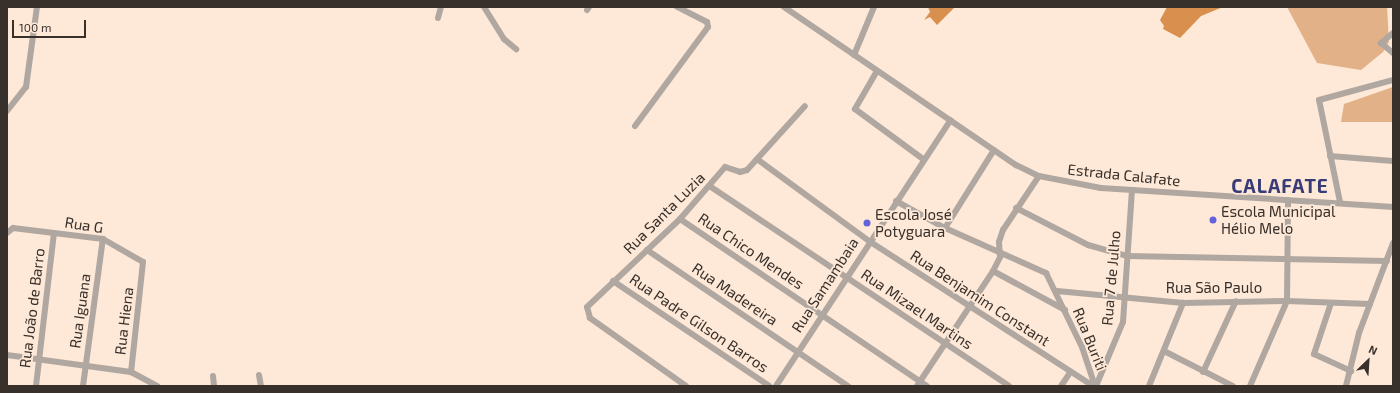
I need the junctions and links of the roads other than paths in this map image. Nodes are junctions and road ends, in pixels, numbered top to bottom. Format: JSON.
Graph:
{"nodes":[{"id":1,"x":37,"y":7,"type":"edge"},
{"id":2,"x":441,"y":7,"type":"edge"},
{"id":3,"x":484,"y":7,"type":"edge"},
{"id":4,"x":678,"y":7,"type":"edge"},
{"id":5,"x":784,"y":7,"type":"edge"},
{"id":6,"x":874,"y":7,"type":"edge"},
{"id":7,"x":438,"y":18,"type":"dead end"},
{"id":8,"x":1393,"y":34,"type":"edge"},
{"id":9,"x":516,"y":48,"type":"dead end"},
{"id":10,"x":1393,"y":53,"type":"edge"},
{"id":11,"x":854,"y":55,"type":"junction"},
{"id":12,"x":877,"y":71,"type":"junction"},
{"id":13,"x":1393,"y":80,"type":"edge"},
{"id":14,"x":805,"y":106,"type":"dead end"},
{"id":15,"x":7,"y":111,"type":"edge"},
{"id":16,"x":951,"y":120,"type":"junction"},
{"id":17,"x":635,"y":126,"type":"dead end"},
{"id":18,"x":994,"y":150,"type":"junction"},
{"id":19,"x":1330,"y":156,"type":"junction"},
{"id":20,"x":757,"y":158,"type":"junction"},
{"id":21,"x":923,"y":159,"type":"junction"},
{"id":22,"x":1393,"y":160,"type":"edge"},
{"id":23,"x":1039,"y":176,"type":"junction"},
{"id":24,"x":711,"y":187,"type":"junction"},
{"id":25,"x":1132,"y":190,"type":"junction"},
{"id":26,"x":1288,"y":200,"type":"junction"},
{"id":27,"x":896,"y":201,"type":"junction"},
{"id":28,"x":1340,"y":202,"type":"junction"},
{"id":29,"x":1393,"y":207,"type":"edge"},
{"id":30,"x":1016,"y":208,"type":"junction"},
{"id":31,"x":680,"y":219,"type":"junction"},
{"id":32,"x":945,"y":228,"type":"junction"},
{"id":33,"x":7,"y":233,"type":"edge"},
{"id":34,"x":54,"y":233,"type":"junction"},
{"id":35,"x":103,"y":239,"type":"junction"},
{"id":36,"x":869,"y":241,"type":"junction"},
{"id":37,"x":1393,"y":243,"type":"edge"},
{"id":38,"x":647,"y":250,"type":"junction"},
{"id":39,"x":999,"y":251,"type":"junction"},
{"id":40,"x":1127,"y":256,"type":"junction"},
{"id":41,"x":1288,"y":260,"type":"junction"},
{"id":42,"x":1387,"y":261,"type":"junction"},
{"id":43,"x":993,"y":271,"type":"junction"},
{"id":44,"x":143,"y":273,"type":"joint"},
{"id":45,"x":847,"y":277,"type":"junction"},
{"id":46,"x":613,"y":281,"type":"junction"},
{"id":47,"x":1057,"y":291,"type":"junction"},
{"id":48,"x":1123,"y":298,"type":"junction"},
{"id":49,"x":1236,"y":301,"type":"junction"},
{"id":50,"x":1287,"y":301,"type":"junction"},
{"id":51,"x":1184,"y":303,"type":"junction"},
{"id":52,"x":1331,"y":303,"type":"junction"},
{"id":53,"x":1370,"y":304,"type":"junction"},
{"id":54,"x":972,"y":306,"type":"junction"},
{"id":55,"x":1065,"y":310,"type":"junction"},
{"id":56,"x":822,"y":315,"type":"junction"},
{"id":57,"x":945,"y":346,"type":"junction"},
{"id":58,"x":797,"y":352,"type":"junction"},
{"id":59,"x":1164,"y":352,"type":"junction"},
{"id":60,"x":7,"y":356,"type":"edge"},
{"id":61,"x":39,"y":359,"type":"junction"},
{"id":62,"x":85,"y":364,"type":"junction"},
{"id":63,"x":1351,"y":371,"type":"junction"},
{"id":64,"x":131,"y":372,"type":"junction"},
{"id":65,"x":1203,"y":372,"type":"junction"},
{"id":66,"x":1069,"y":374,"type":"junction"},
{"id":67,"x":259,"y":375,"type":"dead end"},
{"id":68,"x":213,"y":376,"type":"dead end"},
{"id":69,"x":919,"y":384,"type":"edge"},
{"id":70,"x":36,"y":386,"type":"edge"},
{"id":71,"x":83,"y":386,"type":"edge"},
{"id":72,"x":157,"y":386,"type":"edge"},
{"id":73,"x":214,"y":386,"type":"edge"},
{"id":74,"x":261,"y":386,"type":"edge"},
{"id":75,"x":686,"y":386,"type":"edge"},
{"id":76,"x":769,"y":386,"type":"edge"},
{"id":77,"x":776,"y":386,"type":"edge"},
{"id":78,"x":848,"y":386,"type":"edge"},
{"id":79,"x":927,"y":386,"type":"edge"},
{"id":80,"x":1009,"y":386,"type":"edge"},
{"id":81,"x":1061,"y":386,"type":"edge"},
{"id":82,"x":1094,"y":386,"type":"edge"},
{"id":83,"x":1149,"y":386,"type":"edge"},
{"id":84,"x":1233,"y":386,"type":"edge"},
{"id":85,"x":1250,"y":386,"type":"edge"},
{"id":86,"x":1346,"y":386,"type":"edge"}],
"edges":[{"from":1,"to":15,"type":"street"},
{"from":2,"to":7,"type":"street"},
{"from":3,"to":9,"type":"street"},
{"from":4,"to":17,"type":"street"},
{"from":5,"to":11,"type":"street","name":"Estrada Calafate"},
{"from":6,"to":11,"type":"street"},
{"from":8,"to":10,"type":"street"},
{"from":11,"to":12,"type":"street","name":"Estrada Calafate"},
{"from":12,"to":16,"type":"street","name":"Estrada Calafate"},
{"from":12,"to":21,"type":"street"},
{"from":13,"to":19,"type":"street"},
{"from":14,"to":20,"type":"street","name":"Rua Santa Luzia"},
{"from":16,"to":18,"type":"street","name":"Estrada Calafate"},
{"from":16,"to":21,"type":"street","name":"Rua Samambaia"},
{"from":18,"to":23,"type":"street","name":"Estrada Calafate"},
{"from":18,"to":32,"type":"street"},
{"from":19,"to":22,"type":"street"},
{"from":19,"to":28,"type":"street"},
{"from":20,"to":24,"type":"street","name":"Rua Santa Luzia"},
{"from":20,"to":36,"type":"street","name":"Rua Benjamim Constant"},
{"from":21,"to":27,"type":"street","name":"Rua Samambaia"},
{"from":23,"to":25,"type":"street","name":"Estrada Calafate"},
{"from":23,"to":30,"type":"street"},
{"from":24,"to":31,"type":"street","name":"Rua Santa Luzia"},
{"from":24,"to":45,"type":"street","name":"Rua Mizael Martins"},
{"from":25,"to":26,"type":"street","name":"Estrada Calafate"},
{"from":25,"to":40,"type":"street","name":"Rua 7 de Julho"},
{"from":26,"to":28,"type":"street","name":"Estrada Calafate"},
{"from":26,"to":41,"type":"street"},
{"from":27,"to":32,"type":"street","name":"Rua Buriti"},
{"from":27,"to":36,"type":"street","name":"Rua Samambaia"},
{"from":28,"to":29,"type":"street","name":"Estrada Calafate"},
{"from":30,"to":39,"type":"street"},
{"from":30,"to":40,"type":"street"},
{"from":31,"to":38,"type":"street","name":"Rua Santa Luzia"},
{"from":31,"to":56,"type":"street","name":"Rua Chico Mendes"},
{"from":32,"to":39,"type":"street","name":"Rua Buriti"},
{"from":33,"to":34,"type":"street","name":"Rua G"},
{"from":34,"to":35,"type":"street","name":"Rua G"},
{"from":34,"to":61,"type":"street","name":"Rua João de Barro"},
{"from":35,"to":44,"type":"street","name":"Rua G"},
{"from":35,"to":62,"type":"street","name":"Rua Iguana"},
{"from":36,"to":45,"type":"street","name":"Rua Samambaia"},
{"from":36,"to":54,"type":"street","name":"Rua Benjamim Constant"},
{"from":37,"to":42,"type":"street"},
{"from":38,"to":46,"type":"street","name":"Rua Santa Luzia"},
{"from":38,"to":58,"type":"street","name":"Rua Madereira"},
{"from":39,"to":43,"type":"street"},
{"from":39,"to":47,"type":"street","name":"Rua Buriti"},
{"from":40,"to":41,"type":"street"},
{"from":40,"to":48,"type":"street","name":"Rua 7 de Julho"},
{"from":41,"to":42,"type":"street"},
{"from":41,"to":50,"type":"street"},
{"from":42,"to":53,"type":"street"},
{"from":43,"to":54,"type":"street"},
{"from":43,"to":55,"type":"street"},
{"from":44,"to":64,"type":"street","name":"Rua Hiena"},
{"from":45,"to":56,"type":"street","name":"Rua Samambaia"},
{"from":45,"to":57,"type":"street","name":"Rua Mizael Martins"},
{"from":46,"to":75,"type":"street","name":"Rua Santa Luzia"},
{"from":46,"to":76,"type":"street","name":"Rua Padre Gilson Barros"},
{"from":47,"to":48,"type":"street","name":"Rua São Paulo"},
{"from":47,"to":55,"type":"street","name":"Rua Buriti"},
{"from":48,"to":51,"type":"street","name":"Rua São Paulo"},
{"from":48,"to":82,"type":"street","name":"Rua 7 de Julho"},
{"from":49,"to":50,"type":"street","name":"Rua São Paulo"},
{"from":49,"to":51,"type":"street","name":"Rua São Paulo"},
{"from":49,"to":65,"type":"street"},
{"from":50,"to":52,"type":"street","name":"Rua São Paulo"},
{"from":50,"to":85,"type":"street"},
{"from":51,"to":59,"type":"street"},
{"from":52,"to":53,"type":"street","name":"Rua São Paulo"},
{"from":52,"to":63,"type":"street"},
{"from":53,"to":63,"type":"street"},
{"from":54,"to":57,"type":"street"},
{"from":54,"to":66,"type":"street","name":"Rua Benjamim Constant"},
{"from":55,"to":82,"type":"street","name":"Rua Buriti"},
{"from":56,"to":58,"type":"street","name":"Rua Samambaia"},
{"from":56,"to":69,"type":"street","name":"Rua Chico Mendes"},
{"from":57,"to":69,"type":"street"},
{"from":57,"to":80,"type":"street","name":"Rua Mizael Martins"},
{"from":58,"to":77,"type":"street","name":"Rua Samambaia"},
{"from":58,"to":78,"type":"street","name":"Rua Madereira"},
{"from":59,"to":65,"type":"street"},
{"from":59,"to":83,"type":"street"},
{"from":60,"to":61,"type":"street"},
{"from":61,"to":62,"type":"street"},
{"from":61,"to":70,"type":"street","name":"Rua João de Barro"},
{"from":62,"to":64,"type":"street"},
{"from":62,"to":71,"type":"street","name":"Rua Iguana"},
{"from":63,"to":86,"type":"street"},
{"from":64,"to":72,"type":"street"},
{"from":65,"to":84,"type":"street"},
{"from":66,"to":81,"type":"street"},
{"from":66,"to":82,"type":"street","name":"Rua Benjamim Constant"},
{"from":67,"to":74,"type":"street"},
{"from":68,"to":73,"type":"street"},
{"from":69,"to":79,"type":"street","name":"Rua Chico Mendes"}]}
